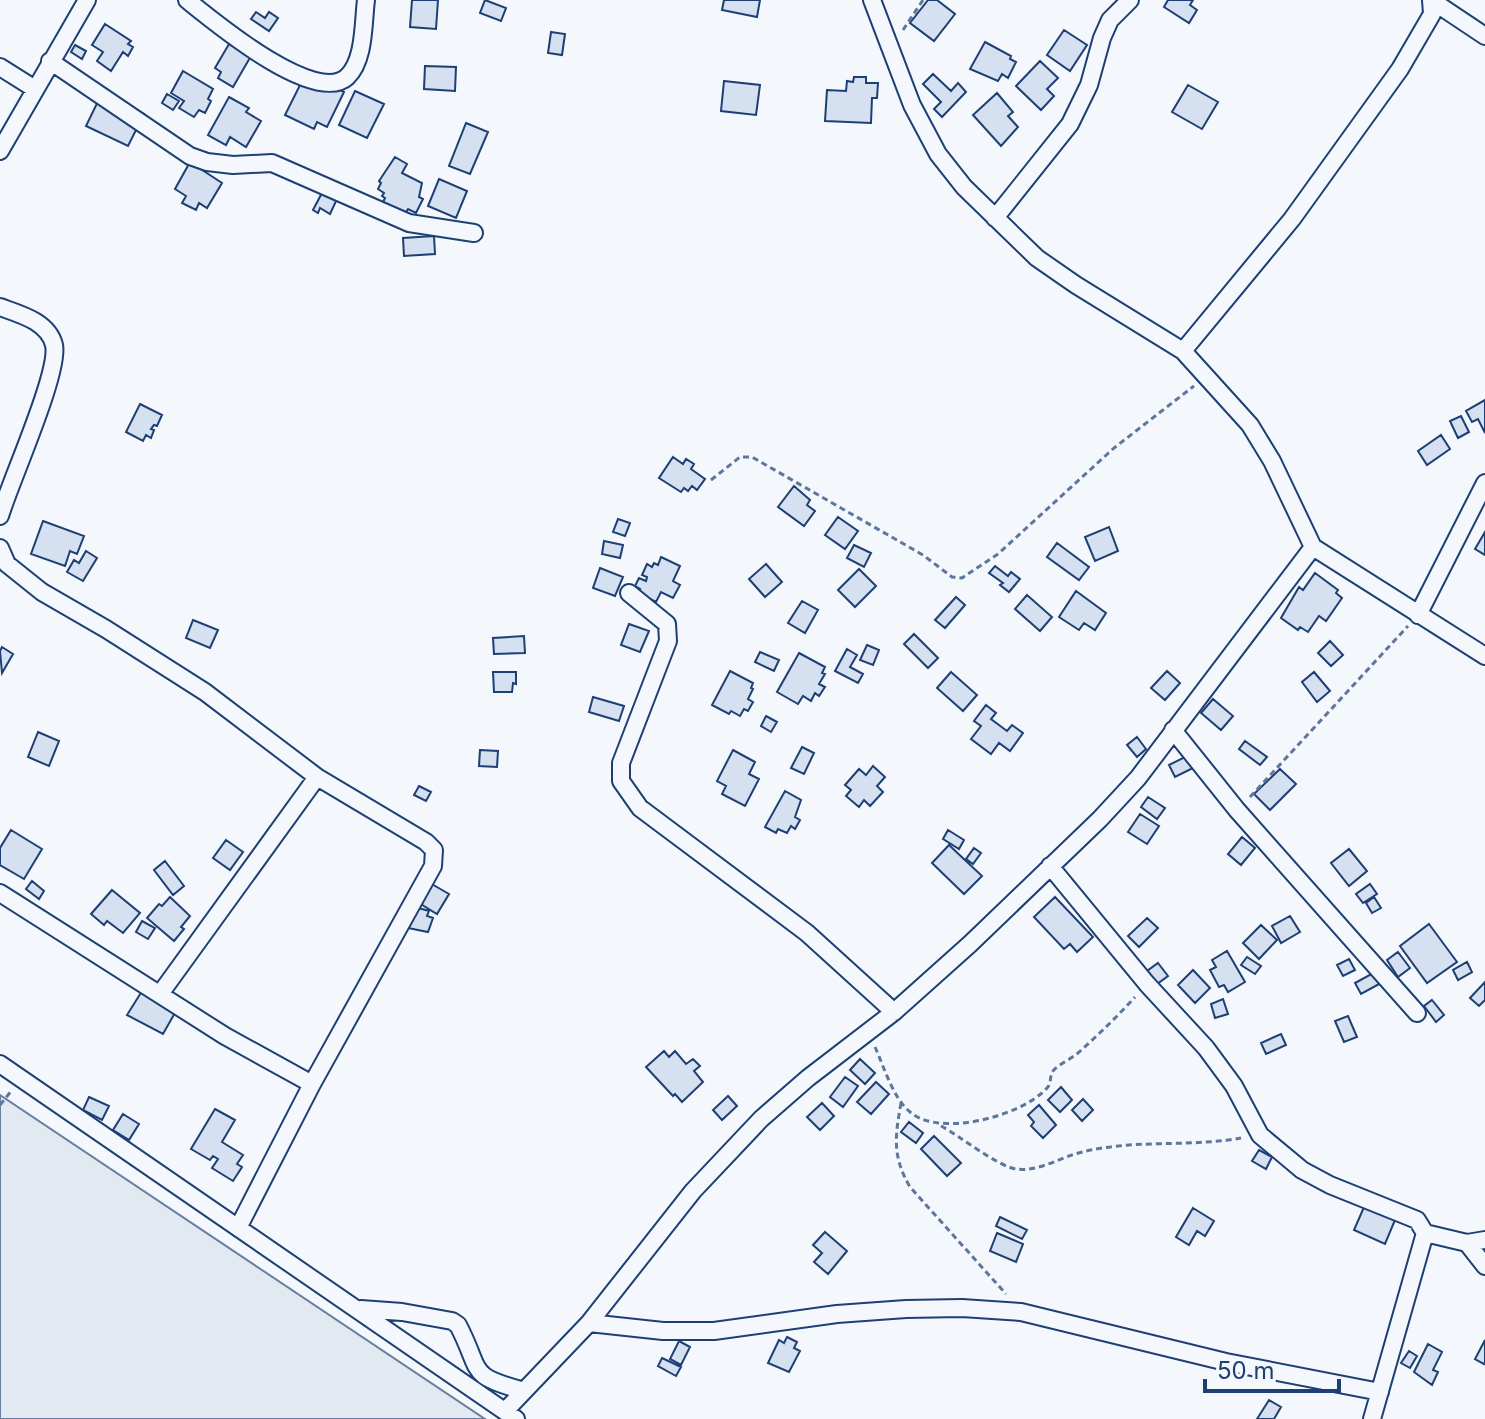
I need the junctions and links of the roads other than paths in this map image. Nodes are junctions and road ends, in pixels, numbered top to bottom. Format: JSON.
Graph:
{"nodes":[{"id":1,"x":87,"y":0,"type":"edge"},
{"id":2,"x":187,"y":0,"type":"edge"},
{"id":3,"x":366,"y":0,"type":"edge"},
{"id":4,"x":872,"y":0,"type":"edge"},
{"id":5,"x":1130,"y":0,"type":"edge"},
{"id":6,"x":1431,"y":0,"type":"edge"},
{"id":7,"x":1485,"y":36,"type":"edge"},
{"id":8,"x":50,"y":61,"type":"junction"},
{"id":9,"x":0,"y":67,"type":"edge"},
{"id":10,"x":35,"y":89,"type":"junction"},
{"id":11,"x":0,"y":151,"type":"edge"},
{"id":12,"x":995,"y":218,"type":"junction"},
{"id":13,"x":474,"y":233,"type":"dead end"},
{"id":14,"x":0,"y":307,"type":"edge"},
{"id":15,"x":1183,"y":351,"type":"junction"},
{"id":16,"x":1485,"y":483,"type":"edge"},
{"id":17,"x":0,"y":516,"type":"edge"},
{"id":18,"x":1313,"y":547,"type":"junction"},
{"id":19,"x":2,"y":562,"type":"edge"},
{"id":20,"x":629,"y":593,"type":"dead end"},
{"id":21,"x":1418,"y":615,"type":"junction"},
{"id":22,"x":1485,"y":656,"type":"edge"},
{"id":23,"x":1173,"y":730,"type":"junction"},
{"id":24,"x":317,"y":777,"type":"junction"},
{"id":25,"x":1050,"y":866,"type":"junction"},
{"id":26,"x":0,"y":893,"type":"edge"},
{"id":27,"x":160,"y":994,"type":"junction"},
{"id":28,"x":894,"y":1012,"type":"junction"},
{"id":29,"x":1417,"y":1013,"type":"dead end"},
{"id":30,"x":0,"y":1064,"type":"edge"},
{"id":31,"x":312,"y":1084,"type":"junction"},
{"id":32,"x":238,"y":1228,"type":"junction"},
{"id":33,"x":1425,"y":1233,"type":"junction"},
{"id":34,"x":1485,"y":1240,"type":"edge"},
{"id":35,"x":1467,"y":1243,"type":"junction"},
{"id":36,"x":1485,"y":1266,"type":"edge"},
{"id":37,"x":360,"y":1309,"type":"junction"},
{"id":38,"x":589,"y":1323,"type":"junction"},
{"id":39,"x":524,"y":1391,"type":"junction"},
{"id":40,"x":1380,"y":1392,"type":"junction"},
{"id":41,"x":511,"y":1415,"type":"edge"},
{"id":42,"x":1372,"y":1419,"type":"edge"}],
"edges":[{"from":1,"to":8,"type":"street"},
{"from":2,"to":3,"type":"street"},
{"from":4,"to":12,"type":"street"},
{"from":5,"to":12,"type":"street"},
{"from":6,"to":7,"type":"street"},
{"from":6,"to":15,"type":"street"},
{"from":8,"to":10,"type":"street"},
{"from":8,"to":13,"type":"street"},
{"from":9,"to":10,"type":"street"},
{"from":10,"to":11,"type":"street"},
{"from":12,"to":15,"type":"street"},
{"from":14,"to":17,"type":"street"},
{"from":15,"to":18,"type":"street"},
{"from":16,"to":21,"type":"street"},
{"from":18,"to":21,"type":"street"},
{"from":18,"to":23,"type":"street"},
{"from":19,"to":24,"type":"street"},
{"from":20,"to":28,"type":"street"},
{"from":21,"to":22,"type":"street"},
{"from":23,"to":25,"type":"street"},
{"from":23,"to":29,"type":"street"},
{"from":24,"to":27,"type":"street"},
{"from":24,"to":31,"type":"street"},
{"from":25,"to":28,"type":"street"},
{"from":25,"to":33,"type":"street"},
{"from":26,"to":27,"type":"street"},
{"from":27,"to":31,"type":"street"},
{"from":28,"to":38,"type":"street"},
{"from":30,"to":32,"type":"street"},
{"from":31,"to":32,"type":"street"},
{"from":32,"to":37,"type":"street"},
{"from":33,"to":35,"type":"street"},
{"from":33,"to":40,"type":"street"},
{"from":34,"to":35,"type":"street"},
{"from":35,"to":36,"type":"street"},
{"from":37,"to":39,"type":"street"},
{"from":37,"to":41,"type":"street"},
{"from":38,"to":39,"type":"street"},
{"from":38,"to":40,"type":"street"},
{"from":39,"to":41,"type":"street"},
{"from":40,"to":42,"type":"street"}]}
